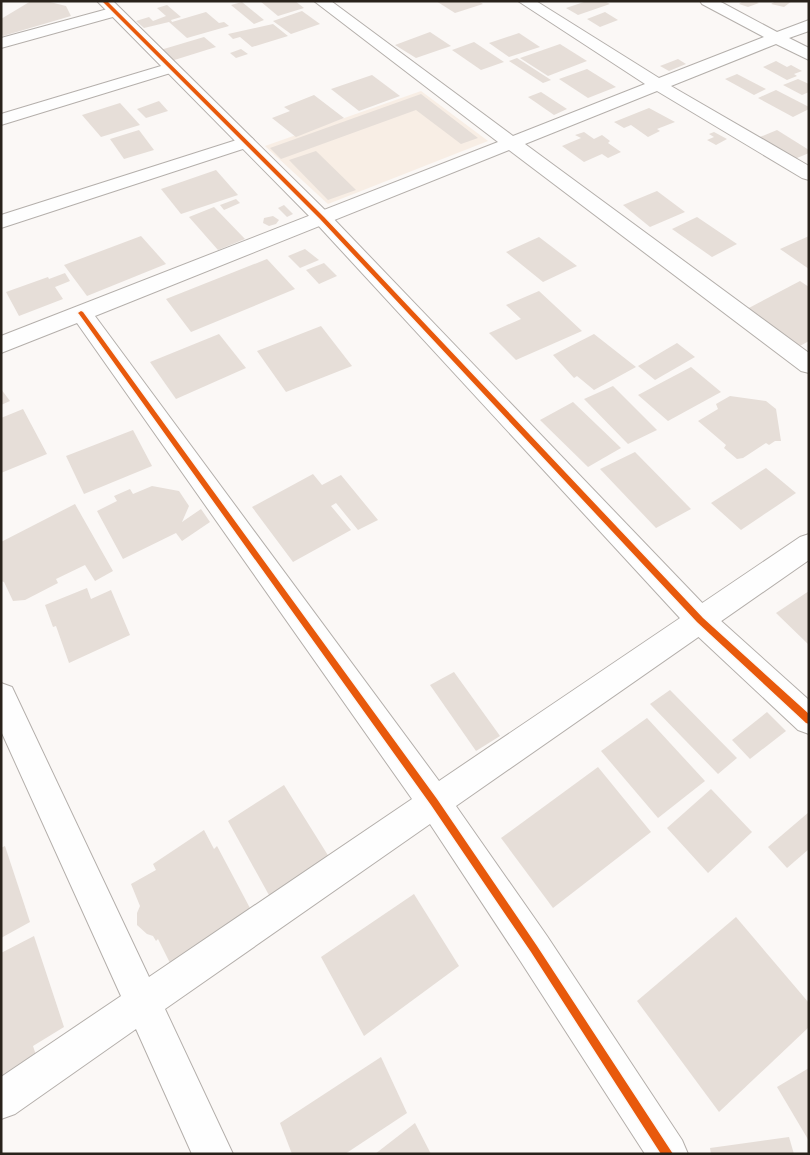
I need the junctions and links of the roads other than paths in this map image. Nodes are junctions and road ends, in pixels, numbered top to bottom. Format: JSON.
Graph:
{"nodes":[{"id":1,"x":321,"y":1,"type":"edge"},
{"id":2,"x":525,"y":1,"type":"edge"},
{"id":3,"x":707,"y":1,"type":"edge"},
{"id":4,"x":110,"y":6,"type":"edge"},
{"id":5,"x":809,"y":25,"type":"edge"},
{"id":6,"x":776,"y":38,"type":"junction"},
{"id":7,"x":1,"y":43,"type":"edge"},
{"id":8,"x":809,"y":55,"type":"edge"},
{"id":9,"x":171,"y":68,"type":"junction"},
{"id":10,"x":658,"y":85,"type":"junction"},
{"id":11,"x":1,"y":120,"type":"edge"},
{"id":12,"x":246,"y":142,"type":"junction"},
{"id":13,"x":511,"y":143,"type":"junction"},
{"id":14,"x":809,"y":174,"type":"edge"},
{"id":15,"x":322,"y":218,"type":"junction"},
{"id":16,"x":1,"y":222,"type":"edge"},
{"id":17,"x":82,"y":313,"type":"junction"},
{"id":18,"x":1,"y":345,"type":"edge"},
{"id":19,"x":809,"y":365,"type":"edge"},
{"id":20,"x":809,"y":545,"type":"edge"},
{"id":21,"x":700,"y":620,"type":"junction"},
{"id":22,"x":1,"y":697,"type":"edge"},
{"id":23,"x":809,"y":720,"type":"edge"},
{"id":24,"x":434,"y":802,"type":"junction"},
{"id":25,"x":143,"y":1003,"type":"junction"},
{"id":26,"x":1,"y":1100,"type":"edge"},
{"id":27,"x":213,"y":1154,"type":"edge"},
{"id":28,"x":668,"y":1154,"type":"edge"}],
"edges":[{"from":1,"to":13,"type":"street"},
{"from":2,"to":10,"type":"street"},
{"from":3,"to":6,"type":"street"},
{"from":4,"to":7,"type":"street"},
{"from":4,"to":9,"type":"street"},
{"from":5,"to":6,"type":"street"},
{"from":6,"to":8,"type":"street"},
{"from":6,"to":10,"type":"street"},
{"from":9,"to":11,"type":"street"},
{"from":9,"to":12,"type":"street"},
{"from":10,"to":13,"type":"street"},
{"from":10,"to":14,"type":"street"},
{"from":12,"to":15,"type":"street"},
{"from":12,"to":16,"type":"street"},
{"from":13,"to":15,"type":"street"},
{"from":13,"to":19,"type":"street"},
{"from":15,"to":17,"type":"street"},
{"from":15,"to":21,"type":"street"},
{"from":17,"to":18,"type":"street"},
{"from":17,"to":24,"type":"street"},
{"from":20,"to":21,"type":"street"},
{"from":21,"to":23,"type":"street"},
{"from":21,"to":24,"type":"street"},
{"from":22,"to":25,"type":"street"},
{"from":24,"to":25,"type":"street"},
{"from":24,"to":28,"type":"street"},
{"from":25,"to":26,"type":"street"},
{"from":25,"to":27,"type":"street"}]}
